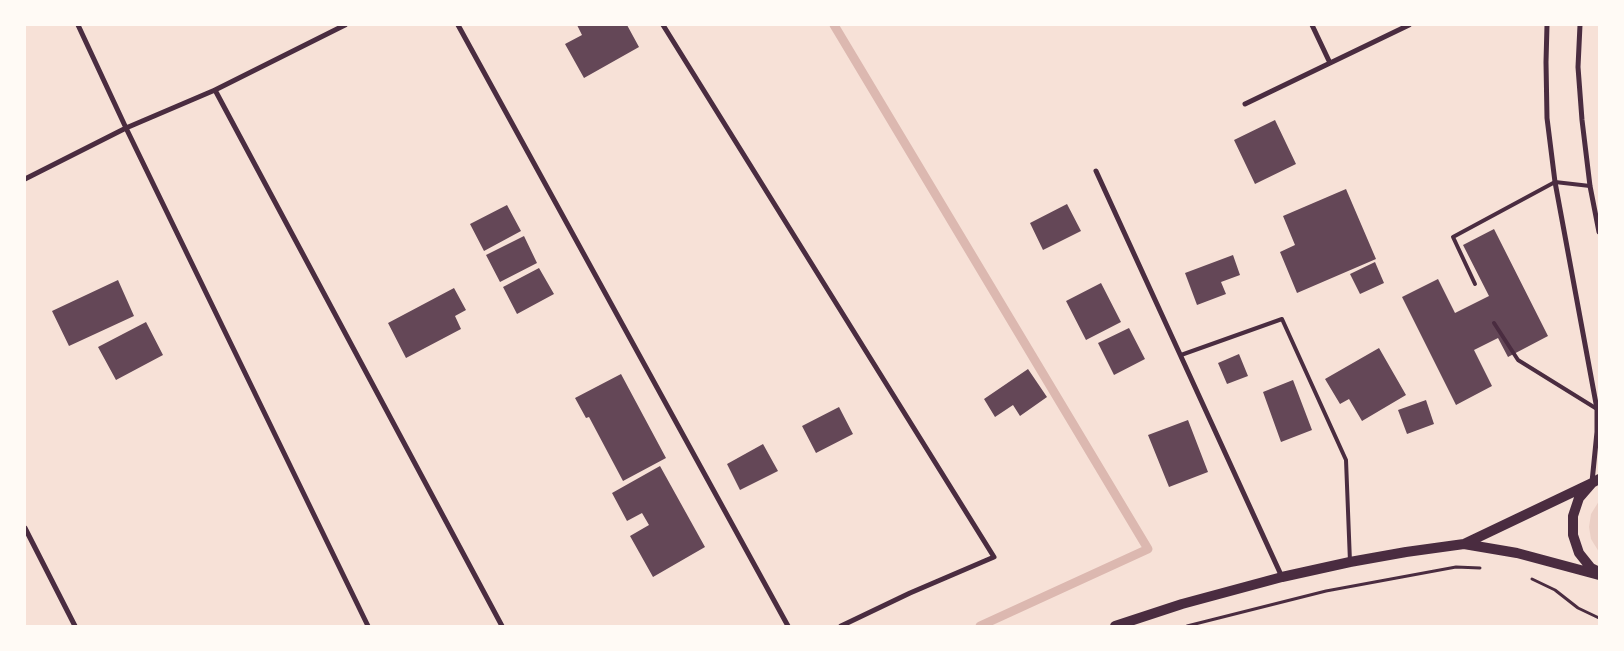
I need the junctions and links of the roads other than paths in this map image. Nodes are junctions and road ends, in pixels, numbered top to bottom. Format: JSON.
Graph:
{"nodes":[{"id":1,"x":78,"y":25,"type":"edge"},
{"id":2,"x":345,"y":25,"type":"edge"},
{"id":3,"x":458,"y":25,"type":"edge"},
{"id":4,"x":663,"y":25,"type":"edge"},
{"id":5,"x":1312,"y":25,"type":"edge"},
{"id":6,"x":1409,"y":25,"type":"edge"},
{"id":7,"x":1547,"y":25,"type":"edge"},
{"id":8,"x":1580,"y":25,"type":"edge"},
{"id":9,"x":1330,"y":63,"type":"junction"},
{"id":10,"x":215,"y":90,"type":"junction"},
{"id":11,"x":1246,"y":104,"type":"dead end"},
{"id":12,"x":126,"y":128,"type":"junction"},
{"id":13,"x":1096,"y":170,"type":"dead end"},
{"id":14,"x":25,"y":179,"type":"edge"},
{"id":15,"x":1555,"y":182,"type":"junction"},
{"id":16,"x":1590,"y":186,"type":"junction"},
{"id":17,"x":1599,"y":232,"type":"edge"},
{"id":18,"x":1475,"y":284,"type":"dead end"},
{"id":19,"x":1494,"y":323,"type":"dead end"},
{"id":20,"x":1180,"y":355,"type":"junction"},
{"id":21,"x":1597,"y":409,"type":"junction"},
{"id":22,"x":1595,"y":481,"type":"edge"},
{"id":23,"x":25,"y":528,"type":"edge"},
{"id":24,"x":1464,"y":544,"type":"junction"},
{"id":25,"x":1350,"y":562,"type":"junction"},
{"id":26,"x":1599,"y":574,"type":"edge"},
{"id":27,"x":1282,"y":577,"type":"junction"},
{"id":28,"x":75,"y":626,"type":"edge"},
{"id":29,"x":368,"y":626,"type":"edge"},
{"id":30,"x":502,"y":626,"type":"edge"},
{"id":31,"x":788,"y":626,"type":"edge"},
{"id":32,"x":841,"y":626,"type":"edge"},
{"id":33,"x":1115,"y":626,"type":"edge"}],
"edges":[{"from":1,"to":12,"type":"street"},
{"from":2,"to":10,"type":"street"},
{"from":3,"to":31,"type":"street"},
{"from":4,"to":32,"type":"street"},
{"from":5,"to":9,"type":"street"},
{"from":6,"to":9,"type":"street"},
{"from":7,"to":15,"type":"street"},
{"from":8,"to":16,"type":"street"},
{"from":9,"to":11,"type":"street"},
{"from":10,"to":12,"type":"street"},
{"from":10,"to":30,"type":"street"},
{"from":12,"to":14,"type":"street"},
{"from":12,"to":29,"type":"street"},
{"from":13,"to":20,"type":"street"},
{"from":15,"to":16,"type":"lane"},
{"from":15,"to":18,"type":"lane"},
{"from":15,"to":21,"type":"street"},
{"from":16,"to":17,"type":"street"},
{"from":19,"to":21,"type":"lane"},
{"from":20,"to":25,"type":"lane"},
{"from":20,"to":27,"type":"street"},
{"from":21,"to":22,"type":"street"},
{"from":22,"to":24,"type":"main road"},
{"from":22,"to":26,"type":"main road"},
{"from":23,"to":28,"type":"street"},
{"from":24,"to":25,"type":"main road"},
{"from":24,"to":26,"type":"main road"},
{"from":25,"to":27,"type":"main road"},
{"from":27,"to":33,"type":"main road"}]}
